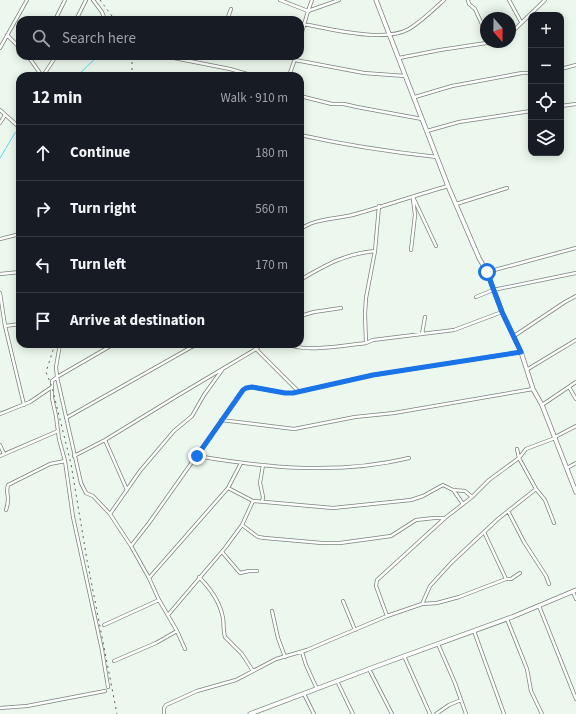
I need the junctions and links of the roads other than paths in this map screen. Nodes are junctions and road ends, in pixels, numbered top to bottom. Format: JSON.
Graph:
{"nodes":[{"id":1,"x":27,"y":0,"type":"edge"},
{"id":2,"x":65,"y":0,"type":"edge"},
{"id":3,"x":86,"y":0,"type":"edge"},
{"id":4,"x":93,"y":0,"type":"edge"},
{"id":5,"x":280,"y":0,"type":"edge"},
{"id":6,"x":312,"y":0,"type":"edge"},
{"id":7,"x":339,"y":0,"type":"edge"},
{"id":8,"x":376,"y":0,"type":"edge"},
{"id":9,"x":444,"y":0,"type":"edge"},
{"id":10,"x":468,"y":0,"type":"edge"},
{"id":11,"x":509,"y":0,"type":"edge"},
{"id":12,"x":545,"y":0,"type":"edge"},
{"id":13,"x":231,"y":9,"type":"dead end"},
{"id":14,"x":308,"y":11,"type":"junction"},
{"id":15,"x":18,"y":16,"type":"edge"},
{"id":16,"x":57,"y":16,"type":"edge"},
{"id":17,"x":78,"y":16,"type":"edge"},
{"id":18,"x":104,"y":16,"type":"edge"},
{"id":19,"x":228,"y":16,"type":"edge"},
{"id":20,"x":480,"y":19,"type":"edge"},
{"id":21,"x":16,"y":20,"type":"edge"},
{"id":22,"x":521,"y":22,"type":"junction"},
{"id":23,"x":304,"y":24,"type":"joint"},
{"id":24,"x":516,"y":27,"type":"edge"},
{"id":25,"x":390,"y":35,"type":"junction"},
{"id":26,"x":7,"y":36,"type":"junction"},
{"id":27,"x":16,"y":44,"type":"edge"},
{"id":28,"x":480,"y":44,"type":"edge"},
{"id":29,"x":0,"y":48,"type":"edge"},
{"id":30,"x":399,"y":58,"type":"junction"},
{"id":31,"x":32,"y":60,"type":"edge"},
{"id":32,"x":53,"y":60,"type":"edge"},
{"id":33,"x":184,"y":60,"type":"edge"},
{"id":34,"x":294,"y":60,"type":"edge"},
{"id":35,"x":304,"y":60,"type":"edge"},
{"id":36,"x":576,"y":65,"type":"edge"},
{"id":37,"x":564,"y":68,"type":"edge"},
{"id":38,"x":40,"y":72,"type":"edge"},
{"id":39,"x":46,"y":72,"type":"edge"},
{"id":40,"x":240,"y":72,"type":"edge"},
{"id":41,"x":290,"y":72,"type":"edge"},
{"id":42,"x":528,"y":73,"type":"edge"},
{"id":43,"x":407,"y":76,"type":"junction"},
{"id":44,"x":304,"y":97,"type":"edge"},
{"id":45,"x":414,"y":97,"type":"junction"},
{"id":46,"x":576,"y":104,"type":"edge"},
{"id":47,"x":564,"y":106,"type":"edge"},
{"id":48,"x":0,"y":110,"type":"edge"},
{"id":49,"x":528,"y":111,"type":"edge"},
{"id":50,"x":5,"y":115,"type":"junction"},
{"id":51,"x":422,"y":119,"type":"junction"},
{"id":52,"x":0,"y":123,"type":"edge"},
{"id":53,"x":16,"y":125,"type":"edge"},
{"id":54,"x":427,"y":131,"type":"junction"},
{"id":55,"x":304,"y":136,"type":"edge"},
{"id":56,"x":438,"y":157,"type":"junction"},
{"id":57,"x":448,"y":186,"type":"junction"},
{"id":58,"x":507,"y":188,"type":"dead end"},
{"id":59,"x":413,"y":197,"type":"junction"},
{"id":60,"x":456,"y":204,"type":"junction"},
{"id":61,"x":379,"y":206,"type":"junction"},
{"id":62,"x":304,"y":228,"type":"edge"},
{"id":63,"x":16,"y":235,"type":"edge"},
{"id":64,"x":0,"y":239,"type":"edge"},
{"id":65,"x":436,"y":246,"type":"dead end"},
{"id":66,"x":576,"y":248,"type":"edge"},
{"id":67,"x":411,"y":250,"type":"dead end"},
{"id":68,"x":375,"y":251,"type":"junction"},
{"id":69,"x":16,"y":272,"type":"edge"},
{"id":70,"x":487,"y":272,"type":"junction"},
{"id":71,"x":576,"y":273,"type":"edge"},
{"id":72,"x":0,"y":274,"type":"edge"},
{"id":73,"x":304,"y":278,"type":"edge"},
{"id":74,"x":493,"y":290,"type":"junction"},
{"id":75,"x":0,"y":293,"type":"edge"},
{"id":76,"x":576,"y":296,"type":"edge"},
{"id":77,"x":476,"y":297,"type":"dead end"},
{"id":78,"x":341,"y":308,"type":"dead end"},
{"id":79,"x":502,"y":312,"type":"junction"},
{"id":80,"x":304,"y":315,"type":"edge"},
{"id":81,"x":425,"y":317,"type":"dead end"},
{"id":82,"x":16,"y":325,"type":"edge"},
{"id":83,"x":5,"y":326,"type":"junction"},
{"id":84,"x":422,"y":334,"type":"junction"},
{"id":85,"x":514,"y":336,"type":"junction"},
{"id":86,"x":576,"y":340,"type":"edge"},
{"id":87,"x":366,"y":343,"type":"junction"},
{"id":88,"x":59,"y":348,"type":"edge"},
{"id":89,"x":107,"y":348,"type":"edge"},
{"id":90,"x":190,"y":348,"type":"edge"},
{"id":91,"x":304,"y":348,"type":"edge"},
{"id":92,"x":256,"y":349,"type":"joint"},
{"id":93,"x":521,"y":352,"type":"junction"},
{"id":94,"x":528,"y":369,"type":"junction"},
{"id":95,"x":222,"y":370,"type":"junction"},
{"id":96,"x":57,"y":377,"type":"junction"},
{"id":97,"x":576,"y":382,"type":"edge"},
{"id":98,"x":569,"y":387,"type":"junction"},
{"id":99,"x":52,"y":388,"type":"junction"},
{"id":100,"x":534,"y":389,"type":"junction"},
{"id":101,"x":300,"y":392,"type":"junction"},
{"id":102,"x":576,"y":399,"type":"edge"},
{"id":103,"x":24,"y":405,"type":"junction"},
{"id":104,"x":542,"y":405,"type":"junction"},
{"id":105,"x":0,"y":414,"type":"edge"},
{"id":106,"x":66,"y":418,"type":"junction"},
{"id":107,"x":221,"y":420,"type":"junction"},
{"id":108,"x":576,"y":426,"type":"edge"},
{"id":109,"x":58,"y":431,"type":"junction"},
{"id":110,"x":555,"y":438,"type":"junction"},
{"id":111,"x":105,"y":440,"type":"junction"},
{"id":112,"x":0,"y":445,"type":"edge"},
{"id":113,"x":517,"y":449,"type":"dead end"},
{"id":114,"x":4,"y":454,"type":"junction"},
{"id":115,"x":0,"y":456,"type":"edge"},
{"id":116,"x":74,"y":456,"type":"junction"},
{"id":117,"x":197,"y":456,"type":"junction"},
{"id":118,"x":409,"y":458,"type":"dead end"},
{"id":119,"x":519,"y":458,"type":"junction"},
{"id":120,"x":65,"y":461,"type":"junction"},
{"id":121,"x":241,"y":463,"type":"junction"},
{"id":122,"x":576,"y":463,"type":"edge"},
{"id":123,"x":263,"y":465,"type":"junction"},
{"id":124,"x":567,"y":468,"type":"junction"},
{"id":125,"x":228,"y":488,"type":"junction"},
{"id":126,"x":536,"y":489,"type":"junction"},
{"id":127,"x":127,"y":490,"type":"junction"},
{"id":128,"x":453,"y":490,"type":"junction"},
{"id":129,"x":576,"y":492,"type":"edge"},
{"id":130,"x":472,"y":497,"type":"junction"},
{"id":131,"x":253,"y":501,"type":"junction"},
{"id":132,"x":262,"y":502,"type":"junction"},
{"id":133,"x":463,"y":504,"type":"junction"},
{"id":134,"x":6,"y":510,"type":"dead end"},
{"id":135,"x":508,"y":511,"type":"junction"},
{"id":136,"x":110,"y":514,"type":"junction"},
{"id":137,"x":445,"y":518,"type":"junction"},
{"id":138,"x":554,"y":523,"type":"dead end"},
{"id":139,"x":242,"y":525,"type":"junction"},
{"id":140,"x":484,"y":532,"type":"junction"},
{"id":141,"x":131,"y":546,"type":"junction"},
{"id":142,"x":222,"y":552,"type":"junction"},
{"id":143,"x":257,"y":571,"type":"dead end"},
{"id":144,"x":520,"y":574,"type":"dead end"},
{"id":145,"x":199,"y":577,"type":"junction"},
{"id":146,"x":149,"y":578,"type":"junction"},
{"id":147,"x":506,"y":579,"type":"junction"},
{"id":148,"x":549,"y":584,"type":"dead end"},
{"id":149,"x":574,"y":590,"type":"edge"},
{"id":150,"x":576,"y":599,"type":"edge"},
{"id":151,"x":159,"y":600,"type":"junction"},
{"id":152,"x":343,"y":601,"type":"dead end"},
{"id":153,"x":422,"y":604,"type":"junction"},
{"id":154,"x":539,"y":606,"type":"junction"},
{"id":155,"x":272,"y":611,"type":"dead end"},
{"id":156,"x":168,"y":615,"type":"junction"},
{"id":157,"x":387,"y":616,"type":"junction"},
{"id":158,"x":506,"y":619,"type":"junction"},
{"id":159,"x":104,"y":625,"type":"dead end"},
{"id":160,"x":355,"y":630,"type":"junction"},
{"id":161,"x":474,"y":630,"type":"junction"},
{"id":162,"x":177,"y":631,"type":"junction"},
{"id":163,"x":438,"y":643,"type":"junction"},
{"id":164,"x":184,"y":649,"type":"dead end"},
{"id":165,"x":302,"y":652,"type":"junction"},
{"id":166,"x":404,"y":656,"type":"junction"},
{"id":167,"x":285,"y":657,"type":"junction"},
{"id":168,"x":114,"y":661,"type":"dead end"},
{"id":169,"x":369,"y":669,"type":"junction"},
{"id":170,"x":253,"y":671,"type":"junction"},
{"id":171,"x":337,"y":681,"type":"junction"},
{"id":172,"x":108,"y":687,"type":"dead end"},
{"id":173,"x":317,"y":689,"type":"junction"},
{"id":174,"x":105,"y":691,"type":"dead end"},
{"id":175,"x":574,"y":692,"type":"edge"},
{"id":176,"x":304,"y":694,"type":"junction"},
{"id":177,"x":576,"y":699,"type":"edge"},
{"id":178,"x":461,"y":700,"type":"junction"},
{"id":179,"x":0,"y":708,"type":"edge"},
{"id":180,"x":164,"y":714,"type":"edge"},
{"id":181,"x":250,"y":714,"type":"edge"},
{"id":182,"x":314,"y":714,"type":"edge"},
{"id":183,"x":353,"y":714,"type":"edge"},
{"id":184,"x":392,"y":714,"type":"edge"},
{"id":185,"x":430,"y":714,"type":"edge"},
{"id":186,"x":436,"y":714,"type":"edge"},
{"id":187,"x":466,"y":714,"type":"edge"},
{"id":188,"x":504,"y":714,"type":"edge"},
{"id":189,"x":542,"y":714,"type":"edge"}],
"edges":[{"from":1,"to":15,"type":"street"},
{"from":2,"to":16,"type":"street"},
{"from":3,"to":17,"type":"street"},
{"from":4,"to":18,"type":"street"},
{"from":5,"to":14,"type":"street"},
{"from":6,"to":14,"type":"street"},
{"from":7,"to":14,"type":"street"},
{"from":8,"to":25,"type":"street"},
{"from":9,"to":25,"type":"street"},
{"from":10,"to":20,"type":"street"},
{"from":11,"to":22,"type":"street"},
{"from":12,"to":22,"type":"street"},
{"from":13,"to":19,"type":"street"},
{"from":14,"to":23,"type":"street"},
{"from":21,"to":26,"type":"street"},
{"from":22,"to":24,"type":"street"},
{"from":23,"to":25,"type":"street"},
{"from":25,"to":30,"type":"street"},
{"from":26,"to":27,"type":"street"},
{"from":26,"to":29,"type":"street"},
{"from":28,"to":30,"type":"street"},
{"from":30,"to":43,"type":"street"},
{"from":31,"to":38,"type":"street"},
{"from":32,"to":39,"type":"street"},
{"from":33,"to":40,"type":"street"},
{"from":34,"to":41,"type":"street"},
{"from":35,"to":43,"type":"street"},
{"from":36,"to":37,"type":"street"},
{"from":42,"to":45,"type":"street"},
{"from":43,"to":45,"type":"street"},
{"from":44,"to":51,"type":"street"},
{"from":45,"to":51,"type":"street"},
{"from":46,"to":47,"type":"street"},
{"from":48,"to":50,"type":"street"},
{"from":49,"to":54,"type":"street"},
{"from":50,"to":52,"type":"street"},
{"from":50,"to":53,"type":"street"},
{"from":51,"to":54,"type":"street"},
{"from":54,"to":56,"type":"street"},
{"from":55,"to":56,"type":"street"},
{"from":56,"to":57,"type":"street"},
{"from":57,"to":59,"type":"street"},
{"from":57,"to":60,"type":"street"},
{"from":58,"to":60,"type":"street"},
{"from":59,"to":61,"type":"street"},
{"from":59,"to":65,"type":"street"},
{"from":59,"to":67,"type":"street"},
{"from":60,"to":70,"type":"street"},
{"from":61,"to":62,"type":"street"},
{"from":61,"to":68,"type":"street"},
{"from":63,"to":64,"type":"street"},
{"from":66,"to":70,"type":"street"},
{"from":68,"to":73,"type":"street"},
{"from":68,"to":87,"type":"street"},
{"from":69,"to":72,"type":"street"},
{"from":70,"to":74,"type":"street"},
{"from":71,"to":74,"type":"street"},
{"from":74,"to":77,"type":"street"},
{"from":74,"to":79,"type":"street"},
{"from":75,"to":83,"type":"street"},
{"from":76,"to":85,"type":"street"},
{"from":78,"to":80,"type":"street"},
{"from":79,"to":84,"type":"street"},
{"from":79,"to":85,"type":"street"},
{"from":81,"to":84,"type":"street"},
{"from":82,"to":83,"type":"street"},
{"from":83,"to":103,"type":"street"},
{"from":84,"to":87,"type":"street"},
{"from":85,"to":93,"type":"street"},
{"from":86,"to":94,"type":"street"},
{"from":87,"to":91,"type":"street"},
{"from":88,"to":96,"type":"street"},
{"from":89,"to":96,"type":"street"},
{"from":90,"to":106,"type":"street"},
{"from":92,"to":95,"type":"street"},
{"from":92,"to":101,"type":"street"},
{"from":93,"to":94,"type":"street"},
{"from":93,"to":101,"type":"street"},
{"from":94,"to":100,"type":"street"},
{"from":95,"to":111,"type":"street"},
{"from":95,"to":127,"type":"street"},
{"from":96,"to":99,"type":"street"},
{"from":96,"to":106,"type":"street"},
{"from":97,"to":98,"type":"street"},
{"from":98,"to":102,"type":"street"},
{"from":98,"to":104,"type":"street"},
{"from":99,"to":103,"type":"street"},
{"from":99,"to":109,"type":"street"},
{"from":100,"to":104,"type":"street"},
{"from":100,"to":107,"type":"street"},
{"from":101,"to":107,"type":"street"},
{"from":103,"to":105,"type":"street"},
{"from":104,"to":110,"type":"street"},
{"from":106,"to":116,"type":"street"},
{"from":107,"to":117,"type":"street"},
{"from":108,"to":110,"type":"street"},
{"from":109,"to":114,"type":"street"},
{"from":109,"to":120,"type":"street"},
{"from":110,"to":119,"type":"street"},
{"from":110,"to":124,"type":"street"},
{"from":111,"to":116,"type":"street"},
{"from":111,"to":127,"type":"street"},
{"from":112,"to":114,"type":"street"},
{"from":113,"to":119,"type":"street"},
{"from":114,"to":115,"type":"street"},
{"from":116,"to":136,"type":"street"},
{"from":117,"to":121,"type":"street"},
{"from":117,"to":141,"type":"street"},
{"from":118,"to":123,"type":"street"},
{"from":119,"to":126,"type":"street"},
{"from":119,"to":130,"type":"street"},
{"from":120,"to":134,"type":"street"},
{"from":120,"to":172,"type":"street"},
{"from":121,"to":123,"type":"street"},
{"from":121,"to":125,"type":"street"},
{"from":122,"to":124,"type":"street"},
{"from":123,"to":132,"type":"street"},
{"from":124,"to":129,"type":"street"},
{"from":125,"to":131,"type":"street"},
{"from":125,"to":146,"type":"street"},
{"from":126,"to":135,"type":"street"},
{"from":126,"to":138,"type":"street"},
{"from":127,"to":136,"type":"street"},
{"from":128,"to":130,"type":"street"},
{"from":128,"to":132,"type":"street"},
{"from":128,"to":133,"type":"street"},
{"from":130,"to":133,"type":"street"},
{"from":131,"to":132,"type":"street"},
{"from":131,"to":139,"type":"street"},
{"from":133,"to":137,"type":"street"},
{"from":135,"to":140,"type":"street"},
{"from":135,"to":148,"type":"street"},
{"from":136,"to":141,"type":"street"},
{"from":137,"to":139,"type":"street"},
{"from":137,"to":157,"type":"street"},
{"from":139,"to":142,"type":"street"},
{"from":140,"to":147,"type":"street"},
{"from":140,"to":153,"type":"street"},
{"from":141,"to":146,"type":"street"},
{"from":142,"to":143,"type":"street"},
{"from":142,"to":145,"type":"street"},
{"from":144,"to":147,"type":"street"},
{"from":145,"to":156,"type":"street"},
{"from":145,"to":170,"type":"street"},
{"from":146,"to":151,"type":"street"},
{"from":147,"to":153,"type":"street"},
{"from":149,"to":150,"type":"street"},
{"from":149,"to":154,"type":"street"},
{"from":151,"to":156,"type":"street"},
{"from":151,"to":159,"type":"street"},
{"from":152,"to":160,"type":"street"},
{"from":153,"to":157,"type":"street"},
{"from":154,"to":158,"type":"street"},
{"from":154,"to":175,"type":"street"},
{"from":155,"to":167,"type":"street"},
{"from":156,"to":162,"type":"street"},
{"from":157,"to":160,"type":"street"},
{"from":158,"to":161,"type":"street"},
{"from":158,"to":189,"type":"street"},
{"from":160,"to":165,"type":"street"},
{"from":161,"to":163,"type":"street"},
{"from":161,"to":188,"type":"street"},
{"from":162,"to":164,"type":"street"},
{"from":162,"to":168,"type":"street"},
{"from":163,"to":166,"type":"street"},
{"from":163,"to":178,"type":"street"},
{"from":165,"to":167,"type":"street"},
{"from":165,"to":173,"type":"street"},
{"from":166,"to":169,"type":"street"},
{"from":166,"to":185,"type":"street"},
{"from":167,"to":170,"type":"street"},
{"from":169,"to":171,"type":"street"},
{"from":169,"to":184,"type":"street"},
{"from":170,"to":180,"type":"street"},
{"from":171,"to":173,"type":"street"},
{"from":171,"to":183,"type":"street"},
{"from":173,"to":176,"type":"street"},
{"from":174,"to":179,"type":"street"},
{"from":175,"to":177,"type":"street"},
{"from":176,"to":181,"type":"street"},
{"from":176,"to":182,"type":"street"},
{"from":178,"to":186,"type":"street"},
{"from":178,"to":187,"type":"street"}]}
